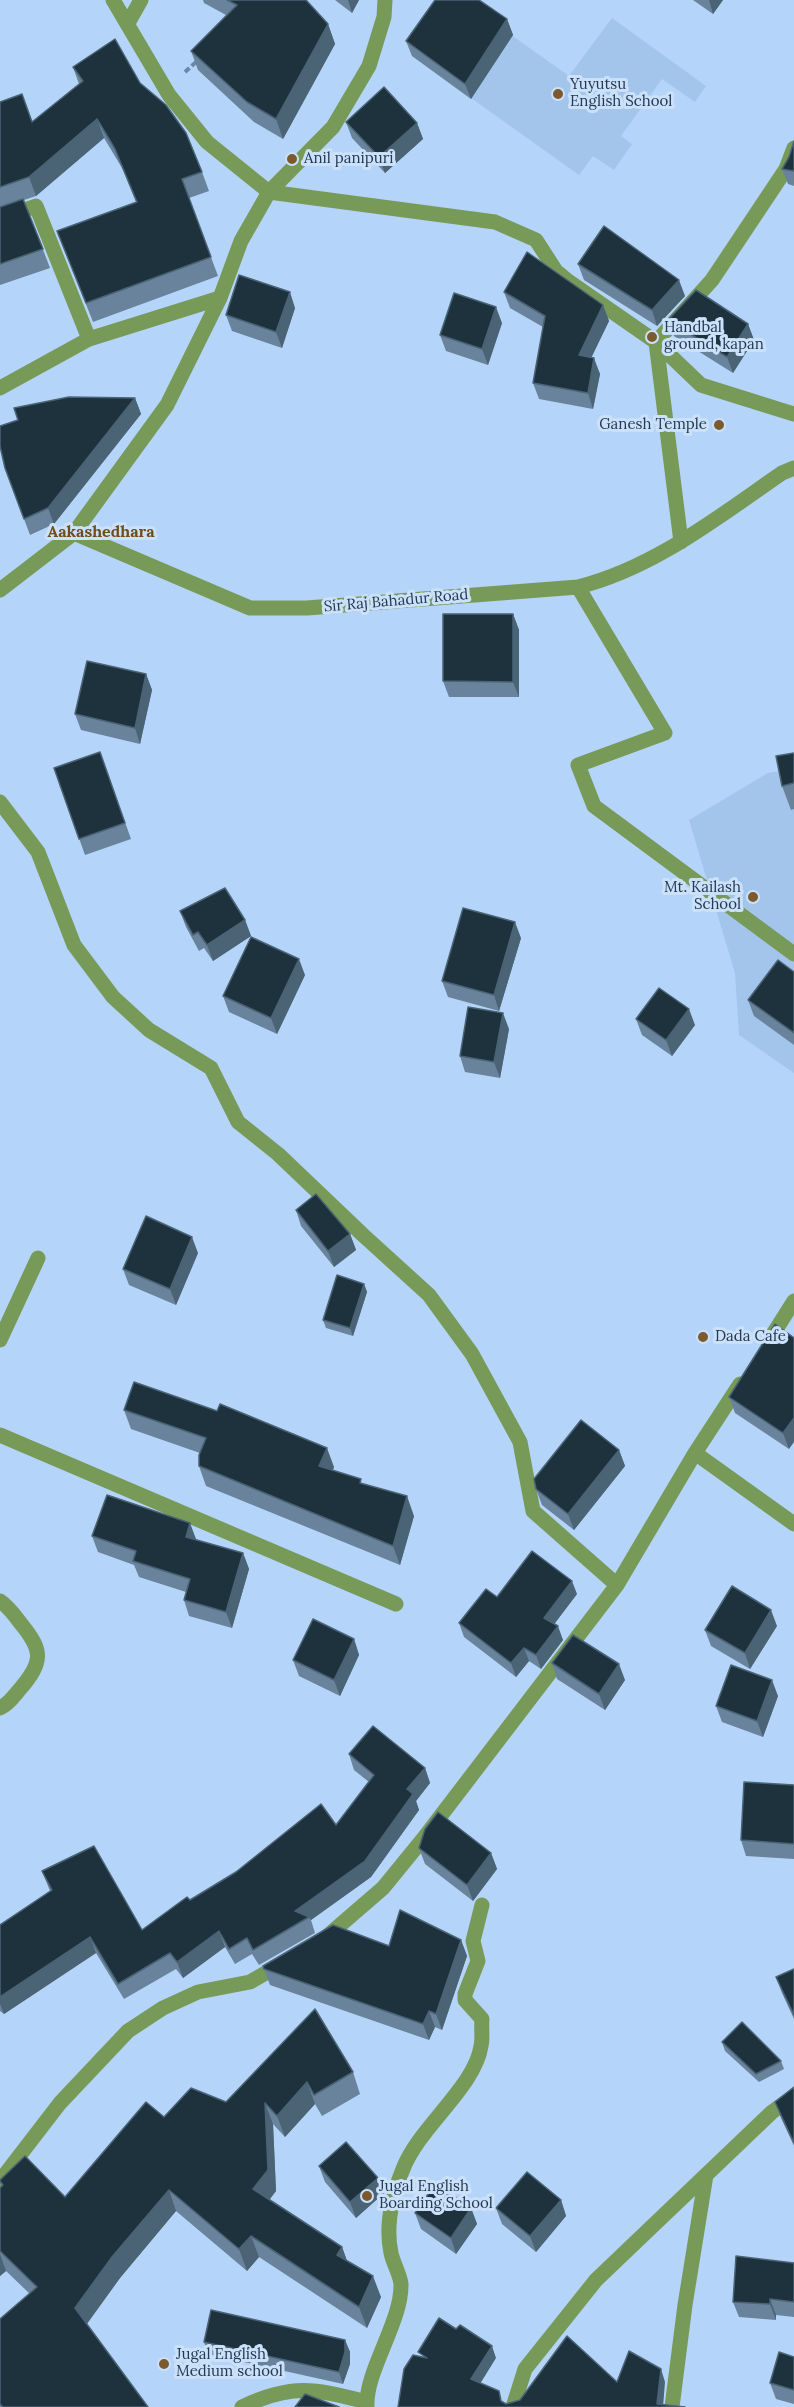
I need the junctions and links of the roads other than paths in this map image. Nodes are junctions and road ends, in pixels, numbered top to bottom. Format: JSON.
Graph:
{"nodes":[{"id":1,"x":113,"y":0,"type":"edge"},
{"id":2,"x":141,"y":0,"type":"edge"},
{"id":3,"x":385,"y":0,"type":"edge"},
{"id":4,"x":128,"y":24,"type":"junction"},
{"id":5,"x":794,"y":148,"type":"edge"},
{"id":6,"x":270,"y":192,"type":"junction"},
{"id":7,"x":0,"y":219,"type":"edge"},
{"id":8,"x":220,"y":298,"type":"junction"},
{"id":9,"x":90,"y":339,"type":"junction"},
{"id":10,"x":656,"y":342,"type":"junction"},
{"id":11,"x":0,"y":388,"type":"edge"},
{"id":12,"x":794,"y":414,"type":"edge"},
{"id":13,"x":794,"y":468,"type":"edge"},
{"id":14,"x":74,"y":533,"type":"junction"},
{"id":15,"x":681,"y":542,"type":"junction"},
{"id":16,"x":578,"y":587,"type":"junction"},
{"id":17,"x":0,"y":590,"type":"edge"},
{"id":18,"x":0,"y":802,"type":"edge"},
{"id":19,"x":794,"y":954,"type":"edge"},
{"id":20,"x":38,"y":1258,"type":"dead end"},
{"id":21,"x":794,"y":1301,"type":"edge"},
{"id":22,"x":0,"y":1340,"type":"edge"},
{"id":23,"x":0,"y":1435,"type":"edge"},
{"id":24,"x":695,"y":1453,"type":"junction"},
{"id":25,"x":794,"y":1524,"type":"edge"},
{"id":26,"x":617,"y":1586,"type":"junction"},
{"id":27,"x":0,"y":1601,"type":"edge"},
{"id":28,"x":396,"y":1604,"type":"dead end"},
{"id":29,"x":0,"y":1708,"type":"edge"},
{"id":30,"x":482,"y":1905,"type":"dead end"},
{"id":31,"x":794,"y":2096,"type":"edge"},
{"id":32,"x":706,"y":2175,"type":"junction"},
{"id":33,"x":0,"y":2181,"type":"edge"},
{"id":34,"x":367,"y":2405,"type":"edge"},
{"id":35,"x":242,"y":2407,"type":"edge"},
{"id":36,"x":513,"y":2407,"type":"edge"},
{"id":37,"x":672,"y":2407,"type":"edge"}],
"edges":[{"from":1,"to":4,"type":"street"},
{"from":2,"to":4,"type":"street"},
{"from":3,"to":6,"type":"street"},
{"from":4,"to":6,"type":"street"},
{"from":5,"to":10,"type":"street"},
{"from":6,"to":8,"type":"street"},
{"from":6,"to":10,"type":"street"},
{"from":7,"to":9,"type":"street"},
{"from":8,"to":9,"type":"street"},
{"from":8,"to":14,"type":"street"},
{"from":9,"to":11,"type":"street"},
{"from":10,"to":12,"type":"street"},
{"from":10,"to":15,"type":"street"},
{"from":13,"to":15,"type":"street","name":"Sir Raj Bahadur Road"},
{"from":14,"to":16,"type":"street","name":"Sir Raj Bahadur Road"},
{"from":14,"to":17,"type":"street"},
{"from":15,"to":16,"type":"street","name":"Sir Raj Bahadur Road"},
{"from":16,"to":19,"type":"street"},
{"from":18,"to":26,"type":"street"},
{"from":20,"to":22,"type":"street"},
{"from":21,"to":24,"type":"street"},
{"from":23,"to":28,"type":"street"},
{"from":24,"to":25,"type":"street"},
{"from":24,"to":26,"type":"street"},
{"from":26,"to":33,"type":"street"},
{"from":27,"to":29,"type":"street"},
{"from":30,"to":34,"type":"street"},
{"from":31,"to":32,"type":"street"},
{"from":32,"to":36,"type":"street"},
{"from":32,"to":37,"type":"street"},
{"from":34,"to":35,"type":"street"}]}
